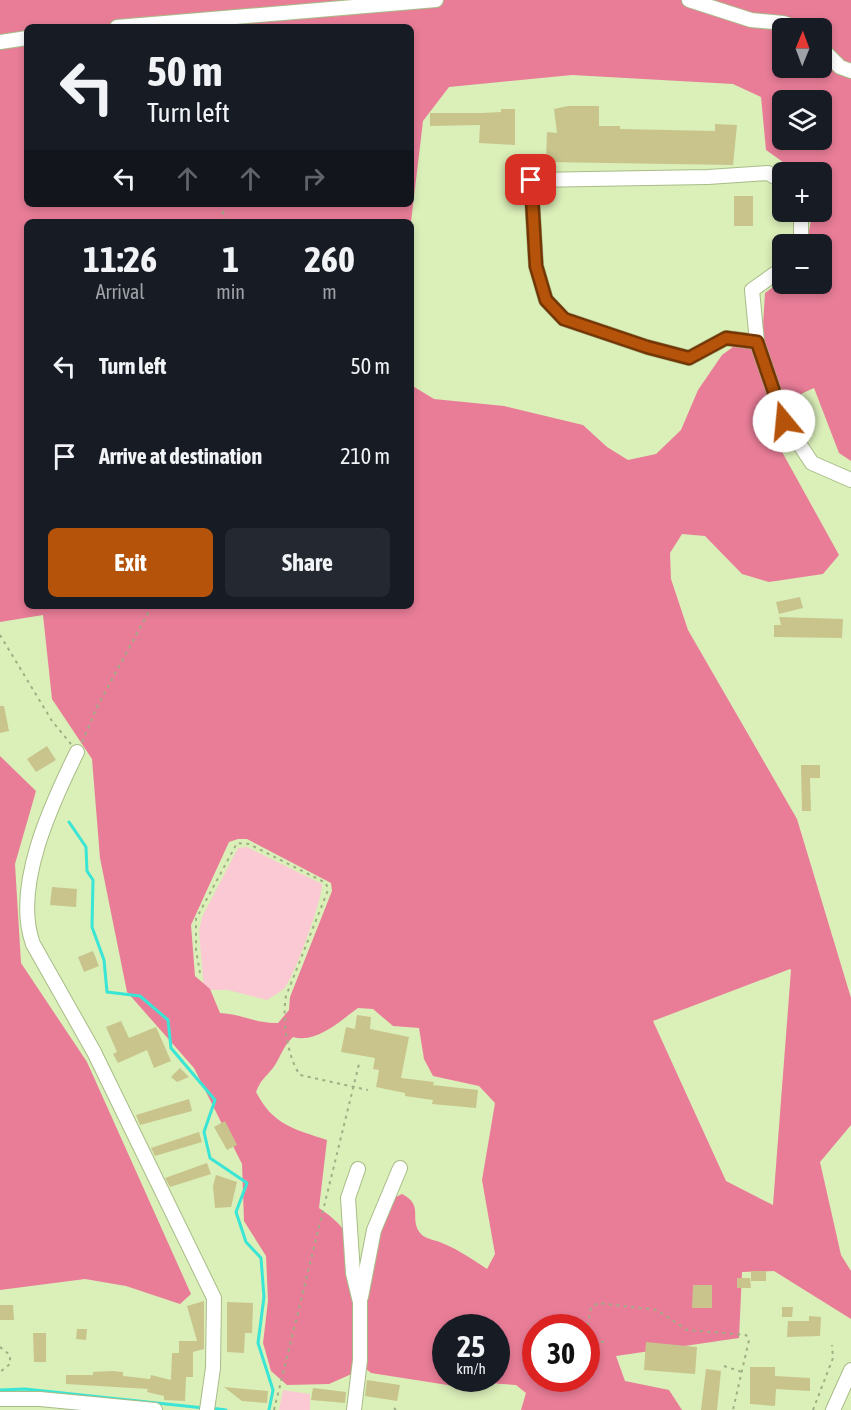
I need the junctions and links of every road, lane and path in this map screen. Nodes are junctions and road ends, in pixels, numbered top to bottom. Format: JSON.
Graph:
{"nodes":[{"id":1,"x":436,"y":0,"type":"edge"},
{"id":2,"x":689,"y":0,"type":"edge"},
{"id":3,"x":772,"y":22,"type":"edge"},
{"id":4,"x":152,"y":24,"type":"edge"},
{"id":5,"x":24,"y":38,"type":"edge"},
{"id":6,"x":0,"y":42,"type":"edge"},
{"id":7,"x":832,"y":59,"type":"edge"},
{"id":8,"x":851,"y":71,"type":"edge"},
{"id":9,"x":772,"y":175,"type":"edge"},
{"id":10,"x":772,"y":276,"type":"edge"},
{"id":11,"x":757,"y":342,"type":"junction"},
{"id":12,"x":851,"y":480,"type":"edge"},
{"id":13,"x":150,"y":609,"type":"edge"},
{"id":14,"x":0,"y":635,"type":"edge"},
{"id":15,"x":77,"y":752,"type":"junction"},
{"id":16,"x":200,"y":973,"type":"dead end"},
{"id":17,"x":359,"y":1064,"type":"dead end"},
{"id":18,"x":353,"y":1087,"type":"junction"},
{"id":19,"x":368,"y":1090,"type":"dead end"},
{"id":20,"x":400,"y":1168,"type":"dead end"},
{"id":21,"x":358,"y":1169,"type":"dead end"},
{"id":22,"x":360,"y":1302,"type":"junction"},
{"id":23,"x":590,"y":1314,"type":"edge"},
{"id":24,"x":600,"y":1342,"type":"edge"},
{"id":25,"x":604,"y":1342,"type":"dead end"},
{"id":26,"x":832,"y":1345,"type":"dead end"},
{"id":27,"x":0,"y":1347,"type":"edge"},
{"id":28,"x":724,"y":1366,"type":"dead end"},
{"id":29,"x":851,"y":1370,"type":"edge"},
{"id":30,"x":0,"y":1372,"type":"edge"},
{"id":31,"x":742,"y":1372,"type":"junction"},
{"id":32,"x":0,"y":1399,"type":"edge"},
{"id":33,"x":155,"y":1410,"type":"edge"},
{"id":34,"x":207,"y":1410,"type":"edge"},
{"id":35,"x":274,"y":1410,"type":"edge"},
{"id":36,"x":354,"y":1410,"type":"edge"},
{"id":37,"x":733,"y":1410,"type":"edge"},
{"id":38,"x":813,"y":1410,"type":"edge"},
{"id":39,"x":833,"y":1410,"type":"edge"}],
"edges":[{"from":1,"to":4,"type":"street"},
{"from":2,"to":3,"type":"street"},
{"from":5,"to":6,"type":"street"},
{"from":7,"to":8,"type":"street"},
{"from":9,"to":11,"type":"street"},
{"from":10,"to":11,"type":"street"},
{"from":11,"to":12,"type":"street"},
{"from":13,"to":15,"type":"path"},
{"from":14,"to":15,"type":"path"},
{"from":15,"to":34,"type":"street"},
{"from":16,"to":18,"type":"path"},
{"from":17,"to":18,"type":"path"},
{"from":18,"to":19,"type":"path"},
{"from":18,"to":35,"type":"path"},
{"from":20,"to":22,"type":"street"},
{"from":21,"to":22,"type":"street"},
{"from":22,"to":36,"type":"street"},
{"from":23,"to":31,"type":"path"},
{"from":24,"to":25,"type":"path"},
{"from":26,"to":38,"type":"path"},
{"from":27,"to":30,"type":"path"},
{"from":28,"to":31,"type":"path"},
{"from":29,"to":39,"type":"street"},
{"from":31,"to":37,"type":"path"},
{"from":32,"to":33,"type":"street"}]}
